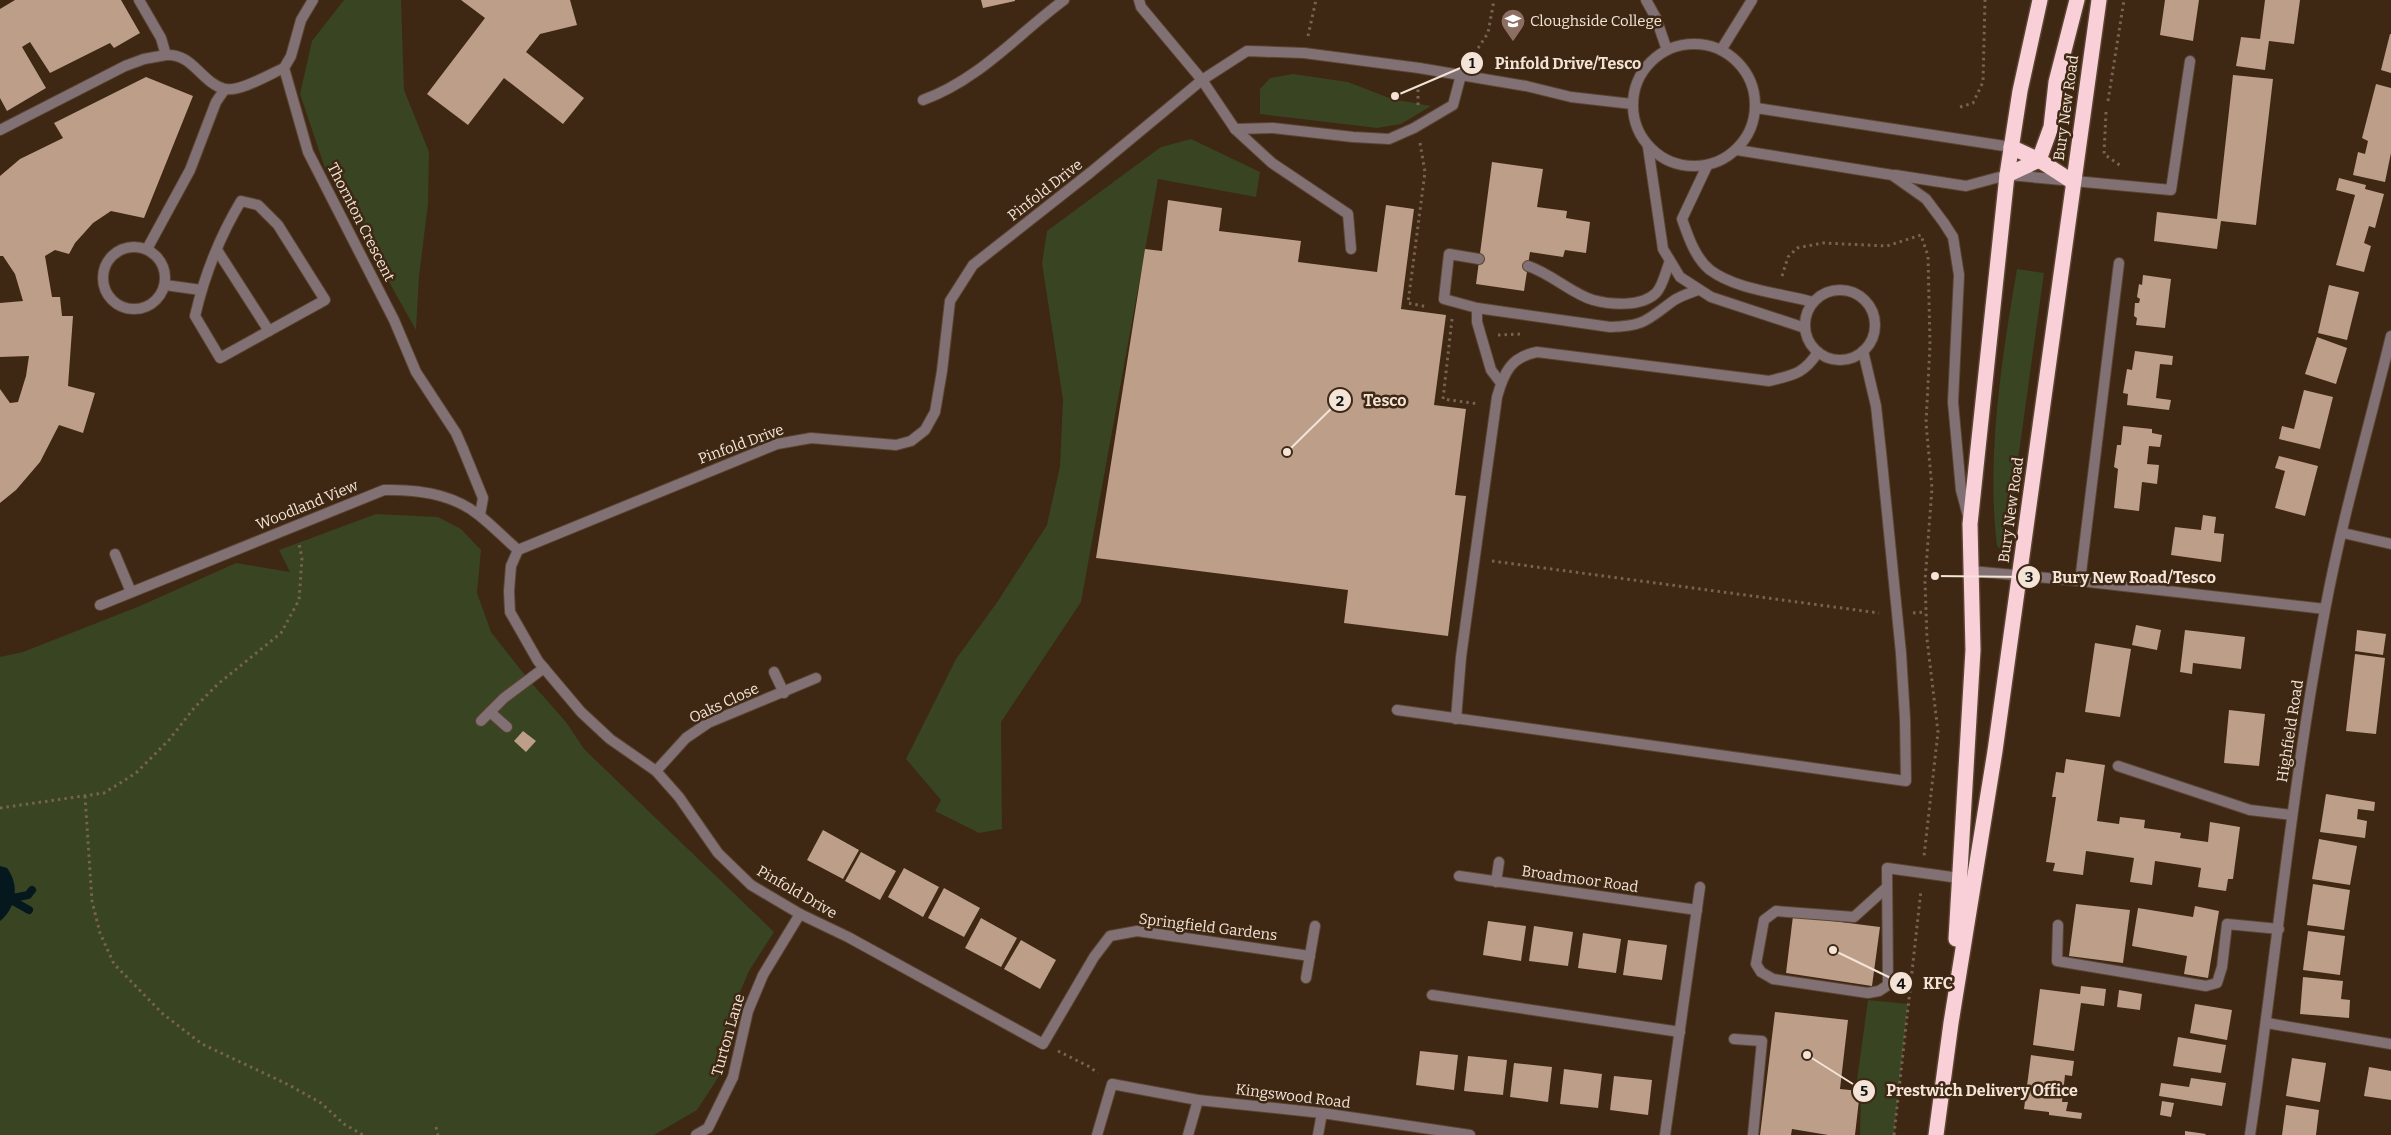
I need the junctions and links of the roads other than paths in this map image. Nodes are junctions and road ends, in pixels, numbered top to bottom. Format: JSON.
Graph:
{"nodes":[{"id":1,"x":139,"y":0,"type":"edge"},
{"id":2,"x":313,"y":0,"type":"edge"},
{"id":3,"x":1064,"y":0,"type":"edge"},
{"id":4,"x":1139,"y":0,"type":"edge"},
{"id":5,"x":1646,"y":0,"type":"edge"},
{"id":6,"x":1752,"y":0,"type":"edge"},
{"id":7,"x":2040,"y":0,"type":"edge"},
{"id":8,"x":2077,"y":0,"type":"edge"},
{"id":9,"x":2099,"y":0,"type":"edge"},
{"id":10,"x":1667,"y":50,"type":"junction"},
{"id":11,"x":1721,"y":50,"type":"junction"},
{"id":12,"x":166,"y":55,"type":"junction"},
{"id":13,"x":2190,"y":61,"type":"dead end"},
{"id":14,"x":284,"y":68,"type":"junction"},
{"id":15,"x":1461,"y":75,"type":"junction"},
{"id":16,"x":1202,"y":80,"type":"junction"},
{"id":17,"x":225,"y":89,"type":"junction"},
{"id":18,"x":923,"y":100,"type":"dead end"},
{"id":19,"x":1632,"y":104,"type":"junction"},
{"id":20,"x":1756,"y":108,"type":"junction"},
{"id":21,"x":1235,"y":129,"type":"junction"},
{"id":22,"x":0,"y":130,"type":"edge"},
{"id":23,"x":1648,"y":147,"type":"junction"},
{"id":24,"x":2012,"y":148,"type":"junction"},
{"id":25,"x":1737,"y":150,"type":"junction"},
{"id":26,"x":2039,"y":160,"type":"junction"},
{"id":27,"x":1707,"y":166,"type":"junction"},
{"id":28,"x":1892,"y":175,"type":"junction"},
{"id":29,"x":2007,"y":175,"type":"junction"},
{"id":30,"x":2073,"y":182,"type":"junction"},
{"id":31,"x":148,"y":249,"type":"junction"},
{"id":32,"x":1351,"y":249,"type":"dead end"},
{"id":33,"x":217,"y":250,"type":"junction"},
{"id":34,"x":1479,"y":259,"type":"dead end"},
{"id":35,"x":1670,"y":261,"type":"junction"},
{"id":36,"x":2119,"y":263,"type":"dead end"},
{"id":37,"x":1528,"y":266,"type":"dead end"},
{"id":38,"x":165,"y":285,"type":"junction"},
{"id":39,"x":201,"y":290,"type":"junction"},
{"id":40,"x":1698,"y":290,"type":"junction"},
{"id":41,"x":1813,"y":302,"type":"junction"},
{"id":42,"x":1477,"y":308,"type":"junction"},
{"id":43,"x":1805,"y":328,"type":"junction"},
{"id":44,"x":269,"y":331,"type":"junction"},
{"id":45,"x":2391,"y":336,"type":"edge"},
{"id":46,"x":1863,"y":351,"type":"junction"},
{"id":47,"x":1818,"y":352,"type":"junction"},
{"id":48,"x":1501,"y":383,"type":"junction"},
{"id":49,"x":480,"y":515,"type":"junction"},
{"id":50,"x":1970,"y":524,"type":"junction"},
{"id":51,"x":2343,"y":533,"type":"junction"},
{"id":52,"x":2391,"y":544,"type":"edge"},
{"id":53,"x":518,"y":550,"type":"junction"},
{"id":54,"x":115,"y":554,"type":"dead end"},
{"id":55,"x":1971,"y":571,"type":"junction"},
{"id":56,"x":2020,"y":576,"type":"junction"},
{"id":57,"x":2080,"y":581,"type":"junction"},
{"id":58,"x":131,"y":592,"type":"junction"},
{"id":59,"x":100,"y":605,"type":"dead end"},
{"id":60,"x":2325,"y":609,"type":"junction"},
{"id":61,"x":544,"y":668,"type":"junction"},
{"id":62,"x":774,"y":672,"type":"dead end"},
{"id":63,"x":816,"y":678,"type":"dead end"},
{"id":64,"x":784,"y":692,"type":"junction"},
{"id":65,"x":1397,"y":710,"type":"dead end"},
{"id":66,"x":490,"y":712,"type":"junction"},
{"id":67,"x":1456,"y":719,"type":"junction"},
{"id":68,"x":481,"y":721,"type":"dead end"},
{"id":69,"x":507,"y":727,"type":"dead end"},
{"id":70,"x":2118,"y":766,"type":"dead end"},
{"id":71,"x":656,"y":771,"type":"junction"},
{"id":72,"x":2292,"y":815,"type":"junction"},
{"id":73,"x":1499,"y":862,"type":"dead end"},
{"id":74,"x":1459,"y":876,"type":"dead end"},
{"id":75,"x":1959,"y":878,"type":"junction"},
{"id":76,"x":1496,"y":882,"type":"junction"},
{"id":77,"x":1700,"y":887,"type":"dead end"},
{"id":78,"x":1886,"y":888,"type":"junction"},
{"id":79,"x":1697,"y":910,"type":"junction"},
{"id":80,"x":800,"y":914,"type":"junction"},
{"id":81,"x":2058,"y":925,"type":"dead end"},
{"id":82,"x":1314,"y":926,"type":"dead end"},
{"id":83,"x":2278,"y":929,"type":"junction"},
{"id":84,"x":1310,"y":956,"type":"junction"},
{"id":85,"x":1306,"y":978,"type":"dead end"},
{"id":86,"x":1432,"y":995,"type":"dead end"},
{"id":87,"x":1951,"y":1023,"type":"junction"},
{"id":88,"x":2267,"y":1023,"type":"junction"},
{"id":89,"x":1680,"y":1032,"type":"junction"},
{"id":90,"x":1734,"y":1039,"type":"dead end"},
{"id":91,"x":1043,"y":1044,"type":"joint"},
{"id":92,"x":2391,"y":1044,"type":"edge"},
{"id":93,"x":1198,"y":1100,"type":"junction"},
{"id":94,"x":1322,"y":1113,"type":"junction"},
{"id":95,"x":1411,"y":1131,"type":"edge"},
{"id":96,"x":696,"y":1135,"type":"edge"},
{"id":97,"x":1096,"y":1135,"type":"edge"},
{"id":98,"x":1188,"y":1135,"type":"edge"},
{"id":99,"x":1318,"y":1135,"type":"edge"},
{"id":100,"x":1470,"y":1135,"type":"edge"},
{"id":101,"x":1665,"y":1135,"type":"edge"},
{"id":102,"x":1753,"y":1135,"type":"edge"},
{"id":103,"x":1936,"y":1135,"type":"edge"},
{"id":104,"x":2250,"y":1135,"type":"edge"}],
"edges":[{"from":1,"to":12,"type":"street"},
{"from":2,"to":14,"type":"street"},
{"from":3,"to":18,"type":"street"},
{"from":4,"to":16,"type":"street"},
{"from":5,"to":10,"type":"street"},
{"from":6,"to":11,"type":"street"},
{"from":7,"to":24,"type":"highway","name":"Bury New Road"},
{"from":8,"to":26,"type":"highway"},
{"from":9,"to":30,"type":"highway","name":"Bury New Road"},
{"from":10,"to":11,"type":"street"},
{"from":10,"to":19,"type":"street"},
{"from":11,"to":20,"type":"street"},
{"from":12,"to":17,"type":"street"},
{"from":12,"to":22,"type":"street"},
{"from":13,"to":30,"type":"street"},
{"from":14,"to":17,"type":"street"},
{"from":14,"to":49,"type":"street","name":"Thornton Crescent"},
{"from":15,"to":16,"type":"street","name":"Pinfold Drive"},
{"from":15,"to":19,"type":"street","name":"Pinfold Drive"},
{"from":15,"to":21,"type":"street"},
{"from":16,"to":21,"type":"street"},
{"from":16,"to":53,"type":"street","name":"Pinfold Drive"},
{"from":17,"to":31,"type":"street"},
{"from":19,"to":23,"type":"street"},
{"from":20,"to":24,"type":"street"},
{"from":20,"to":25,"type":"street"},
{"from":21,"to":32,"type":"street"},
{"from":23,"to":27,"type":"street"},
{"from":23,"to":35,"type":"street"},
{"from":24,"to":26,"type":"highway"},
{"from":24,"to":29,"type":"highway","name":"Bury New Road"},
{"from":25,"to":27,"type":"street"},
{"from":25,"to":28,"type":"street"},
{"from":26,"to":29,"type":"highway"},
{"from":26,"to":30,"type":"highway"},
{"from":27,"to":41,"type":"street"},
{"from":28,"to":29,"type":"street"},
{"from":28,"to":50,"type":"street"},
{"from":29,"to":30,"type":"street"},
{"from":29,"to":50,"type":"highway","name":"Bury New Road"},
{"from":30,"to":56,"type":"highway","name":"Bury New Road"},
{"from":31,"to":38,"type":"street"},
{"from":31,"to":38,"type":"street"},
{"from":33,"to":39,"type":"street"},
{"from":33,"to":44,"type":"street"},
{"from":33,"to":44,"type":"street"},
{"from":34,"to":42,"type":"street"},
{"from":35,"to":37,"type":"street"},
{"from":35,"to":40,"type":"street"},
{"from":36,"to":57,"type":"street"},
{"from":38,"to":39,"type":"street"},
{"from":39,"to":44,"type":"street"},
{"from":40,"to":42,"type":"street"},
{"from":40,"to":43,"type":"street"},
{"from":41,"to":43,"type":"street"},
{"from":41,"to":46,"type":"street"},
{"from":42,"to":48,"type":"street"},
{"from":43,"to":47,"type":"street"},
{"from":45,"to":51,"type":"street","name":"Highfield Road"},
{"from":46,"to":47,"type":"street"},
{"from":46,"to":67,"type":"street"},
{"from":47,"to":48,"type":"street"},
{"from":48,"to":67,"type":"street"},
{"from":49,"to":53,"type":"street","name":"Woodland View"},
{"from":49,"to":58,"type":"street","name":"Woodland View"},
{"from":50,"to":55,"type":"highway","name":"Bury New Road"},
{"from":51,"to":52,"type":"street"},
{"from":51,"to":60,"type":"street","name":"Highfield Road"},
{"from":53,"to":61,"type":"street","name":"Pinfold Drive"},
{"from":54,"to":58,"type":"street"},
{"from":55,"to":56,"type":"street"},
{"from":55,"to":75,"type":"highway","name":"Bury New Road"},
{"from":56,"to":57,"type":"street"},
{"from":56,"to":87,"type":"highway","name":"Bury New Road"},
{"from":57,"to":60,"type":"street"},
{"from":58,"to":59,"type":"street","name":"Woodland View"},
{"from":60,"to":72,"type":"street","name":"Highfield Road"},
{"from":61,"to":66,"type":"street"},
{"from":61,"to":71,"type":"street","name":"Pinfold Drive"},
{"from":62,"to":64,"type":"street"},
{"from":63,"to":64,"type":"street","name":"Oaks Close"},
{"from":64,"to":71,"type":"street","name":"Oaks Close"},
{"from":65,"to":67,"type":"street"},
{"from":66,"to":68,"type":"street"},
{"from":66,"to":69,"type":"street"},
{"from":70,"to":72,"type":"street"},
{"from":71,"to":80,"type":"street","name":"Pinfold Drive"},
{"from":72,"to":83,"type":"street","name":"Highfield Road"},
{"from":73,"to":76,"type":"street"},
{"from":74,"to":76,"type":"street","name":"Broadmoor Road"},
{"from":75,"to":78,"type":"street"},
{"from":75,"to":87,"type":"highway","name":"Bury New Road"},
{"from":76,"to":79,"type":"street","name":"Broadmoor Road"},
{"from":77,"to":79,"type":"street"},
{"from":78,"to":78,"type":"street"},
{"from":79,"to":89,"type":"street"},
{"from":80,"to":91,"type":"street","name":"Pinfold Drive"},
{"from":80,"to":96,"type":"street","name":"Turton Lane"},
{"from":81,"to":83,"type":"street"},
{"from":82,"to":84,"type":"street"},
{"from":83,"to":88,"type":"street","name":"Highfield Road"},
{"from":84,"to":85,"type":"street"},
{"from":84,"to":91,"type":"street","name":"Springfield Gardens"},
{"from":86,"to":89,"type":"street"},
{"from":87,"to":103,"type":"highway","name":"Bury New Road"},
{"from":88,"to":92,"type":"street"},
{"from":88,"to":104,"type":"street","name":"Highfield Road"},
{"from":89,"to":101,"type":"street"},
{"from":90,"to":102,"type":"street"},
{"from":93,"to":94,"type":"street","name":"Kingswood Road"},
{"from":93,"to":97,"type":"street","name":"Kingswood Road"},
{"from":93,"to":98,"type":"street"},
{"from":94,"to":95,"type":"street","name":"Kingswood Road"},
{"from":94,"to":99,"type":"street"},
{"from":95,"to":100,"type":"street","name":"Kingswood Road"}]}
